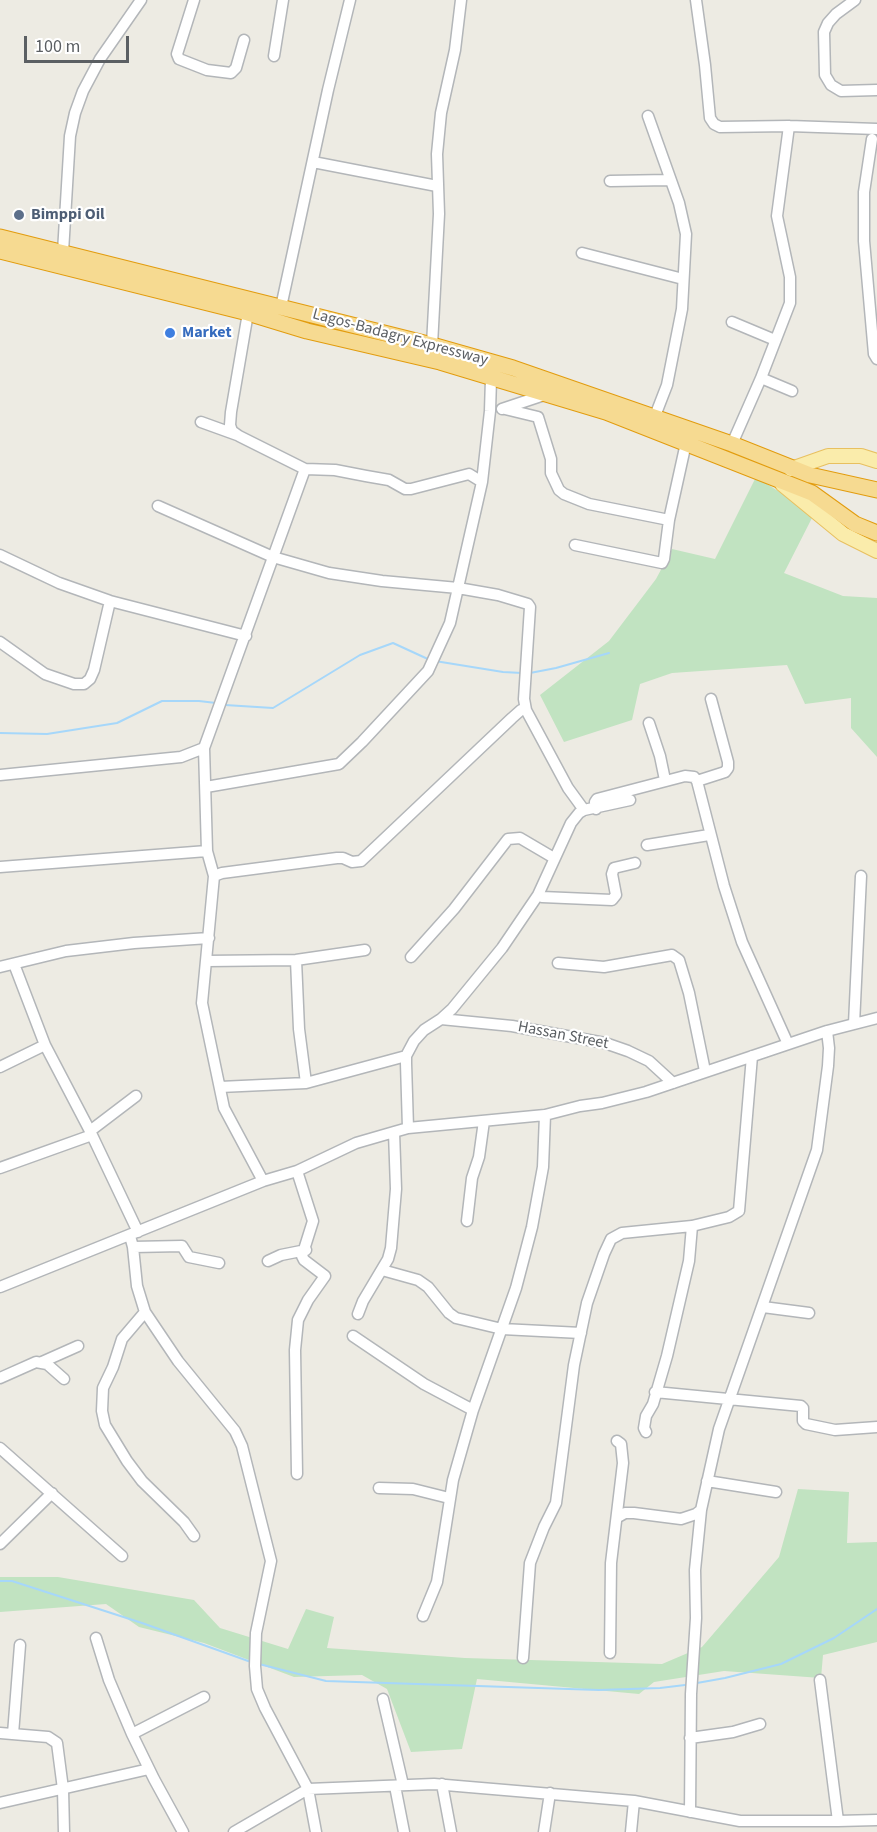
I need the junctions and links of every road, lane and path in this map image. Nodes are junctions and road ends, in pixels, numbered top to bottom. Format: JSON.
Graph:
{"nodes":[{"id":1,"x":141,"y":0,"type":"edge"},
{"id":2,"x":194,"y":0,"type":"edge"},
{"id":3,"x":283,"y":0,"type":"edge"},
{"id":4,"x":350,"y":0,"type":"edge"},
{"id":5,"x":461,"y":0,"type":"edge"},
{"id":6,"x":696,"y":0,"type":"edge"},
{"id":7,"x":855,"y":0,"type":"edge"},
{"id":8,"x":244,"y":40,"type":"dead end"},
{"id":9,"x":274,"y":56,"type":"dead end"},
{"id":10,"x":877,"y":90,"type":"edge"},
{"id":11,"x":648,"y":116,"type":"dead end"},
{"id":12,"x":789,"y":126,"type":"junction"},
{"id":13,"x":874,"y":134,"type":"edge"},
{"id":14,"x":313,"y":162,"type":"junction"},
{"id":15,"x":669,"y":180,"type":"junction"},
{"id":16,"x":610,"y":181,"type":"dead end"},
{"id":17,"x":438,"y":186,"type":"junction"},
{"id":18,"x":0,"y":237,"type":"edge"},
{"id":19,"x":0,"y":251,"type":"edge"},
{"id":20,"x":63,"y":252,"type":"junction"},
{"id":21,"x":582,"y":252,"type":"dead end"},
{"id":22,"x":683,"y":279,"type":"junction"},
{"id":23,"x":281,"y":307,"type":"junction"},
{"id":24,"x":248,"y":312,"type":"junction"},
{"id":25,"x":308,"y":314,"type":"junction"},
{"id":26,"x":732,"y":321,"type":"dead end"},
{"id":27,"x":307,"y":331,"type":"junction"},
{"id":28,"x":775,"y":340,"type":"junction"},
{"id":29,"x":432,"y":345,"type":"junction"},
{"id":30,"x":877,"y":359,"type":"edge"},
{"id":31,"x":760,"y":378,"type":"junction"},
{"id":32,"x":491,"y":379,"type":"junction"},
{"id":33,"x":792,"y":391,"type":"dead end"},
{"id":34,"x":548,"y":394,"type":"junction"},
{"id":35,"x":505,"y":409,"type":"junction"},
{"id":36,"x":490,"y":411,"type":"junction"},
{"id":37,"x":656,"y":416,"type":"junction"},
{"id":38,"x":201,"y":422,"type":"dead end"},
{"id":39,"x":239,"y":436,"type":"junction"},
{"id":40,"x":686,"y":443,"type":"junction"},
{"id":41,"x":732,"y":444,"type":"junction"},
{"id":42,"x":877,"y":461,"type":"edge"},
{"id":43,"x":305,"y":469,"type":"junction"},
{"id":44,"x":791,"y":469,"type":"junction"},
{"id":45,"x":773,"y":477,"type":"junction"},
{"id":46,"x":482,"y":482,"type":"junction"},
{"id":47,"x":877,"y":490,"type":"edge"},
{"id":48,"x":158,"y":506,"type":"dead end"},
{"id":49,"x":669,"y":519,"type":"junction"},
{"id":50,"x":877,"y":533,"type":"edge"},
{"id":51,"x":575,"y":545,"type":"dead end"},
{"id":52,"x":877,"y":551,"type":"edge"},
{"id":53,"x":0,"y":555,"type":"edge"},
{"id":54,"x":273,"y":557,"type":"junction"},
{"id":55,"x":458,"y":588,"type":"junction"},
{"id":56,"x":110,"y":601,"type":"junction"},
{"id":57,"x":246,"y":636,"type":"junction"},
{"id":58,"x":0,"y":642,"type":"edge"},
{"id":59,"x":711,"y":699,"type":"dead end"},
{"id":60,"x":526,"y":710,"type":"junction"},
{"id":61,"x":649,"y":723,"type":"dead end"},
{"id":62,"x":204,"y":748,"type":"junction"},
{"id":63,"x":0,"y":775,"type":"edge"},
{"id":64,"x":664,"y":780,"type":"junction"},
{"id":65,"x":697,"y":780,"type":"junction"},
{"id":66,"x":206,"y":787,"type":"junction"},
{"id":67,"x":630,"y":800,"type":"dead end"},
{"id":68,"x":596,"y":809,"type":"junction"},
{"id":69,"x":584,"y":810,"type":"junction"},
{"id":70,"x":710,"y":835,"type":"junction"},
{"id":71,"x":647,"y":845,"type":"dead end"},
{"id":72,"x":207,"y":851,"type":"junction"},
{"id":73,"x":554,"y":858,"type":"junction"},
{"id":74,"x":635,"y":863,"type":"dead end"},
{"id":75,"x":0,"y":867,"type":"edge"},
{"id":76,"x":213,"y":876,"type":"junction"},
{"id":77,"x":861,"y":876,"type":"dead end"},
{"id":78,"x":538,"y":895,"type":"junction"},
{"id":79,"x":209,"y":938,"type":"junction"},
{"id":80,"x":365,"y":950,"type":"dead end"},
{"id":81,"x":411,"y":957,"type":"dead end"},
{"id":82,"x":296,"y":960,"type":"junction"},
{"id":83,"x":207,"y":961,"type":"junction"},
{"id":84,"x":558,"y":963,"type":"dead end"},
{"id":85,"x":14,"y":964,"type":"junction"},
{"id":86,"x":0,"y":968,"type":"edge"},
{"id":87,"x":877,"y":1018,"type":"edge"},
{"id":88,"x":441,"y":1019,"type":"junction"},
{"id":89,"x":854,"y":1024,"type":"junction"},
{"id":90,"x":827,"y":1031,"type":"junction"},
{"id":91,"x":788,"y":1044,"type":"junction"},
{"id":92,"x":45,"y":1045,"type":"junction"},
{"id":93,"x":406,"y":1056,"type":"junction"},
{"id":94,"x":752,"y":1056,"type":"junction"},
{"id":95,"x":0,"y":1067,"type":"edge"},
{"id":96,"x":705,"y":1071,"type":"junction"},
{"id":97,"x":306,"y":1083,"type":"junction"},
{"id":98,"x":673,"y":1083,"type":"junction"},
{"id":99,"x":220,"y":1088,"type":"junction"},
{"id":100,"x":136,"y":1096,"type":"dead end"},
{"id":101,"x":545,"y":1115,"type":"junction"},
{"id":102,"x":484,"y":1121,"type":"junction"},
{"id":103,"x":408,"y":1128,"type":"junction"},
{"id":104,"x":394,"y":1132,"type":"junction"},
{"id":105,"x":91,"y":1133,"type":"junction"},
{"id":106,"x":0,"y":1168,"type":"edge"},
{"id":107,"x":297,"y":1171,"type":"junction"},
{"id":108,"x":263,"y":1181,"type":"junction"},
{"id":109,"x":466,"y":1221,"type":"dead end"},
{"id":110,"x":692,"y":1226,"type":"junction"},
{"id":111,"x":134,"y":1238,"type":"junction"},
{"id":112,"x":306,"y":1250,"type":"junction"},
{"id":113,"x":268,"y":1261,"type":"dead end"},
{"id":114,"x":219,"y":1263,"type":"dead end"},
{"id":115,"x":382,"y":1270,"type":"junction"},
{"id":116,"x":0,"y":1287,"type":"edge"},
{"id":117,"x":763,"y":1307,"type":"junction"},
{"id":118,"x":145,"y":1312,"type":"junction"},
{"id":119,"x":809,"y":1313,"type":"dead end"},
{"id":120,"x":358,"y":1314,"type":"dead end"},
{"id":121,"x":502,"y":1329,"type":"junction"},
{"id":122,"x":581,"y":1333,"type":"junction"},
{"id":123,"x":353,"y":1335,"type":"dead end"},
{"id":124,"x":78,"y":1346,"type":"dead end"},
{"id":125,"x":42,"y":1362,"type":"junction"},
{"id":126,"x":0,"y":1378,"type":"edge"},
{"id":127,"x":64,"y":1379,"type":"dead end"},
{"id":128,"x":655,"y":1392,"type":"junction"},
{"id":129,"x":730,"y":1400,"type":"junction"},
{"id":130,"x":473,"y":1410,"type":"junction"},
{"id":131,"x":877,"y":1427,"type":"edge"},
{"id":132,"x":646,"y":1432,"type":"dead end"},
{"id":133,"x":617,"y":1441,"type":"dead end"},
{"id":134,"x":0,"y":1448,"type":"edge"},
{"id":135,"x":297,"y":1474,"type":"dead end"},
{"id":136,"x":707,"y":1481,"type":"junction"},
{"id":137,"x":380,"y":1488,"type":"dead end"},
{"id":138,"x":776,"y":1492,"type":"dead end"},
{"id":139,"x":52,"y":1493,"type":"junction"},
{"id":140,"x":449,"y":1498,"type":"junction"},
{"id":141,"x":701,"y":1510,"type":"junction"},
{"id":142,"x":618,"y":1517,"type":"junction"},
{"id":143,"x":194,"y":1536,"type":"dead end"},
{"id":144,"x":0,"y":1544,"type":"edge"},
{"id":145,"x":122,"y":1556,"type":"dead end"},
{"id":146,"x":423,"y":1616,"type":"dead end"},
{"id":147,"x":96,"y":1638,"type":"dead end"},
{"id":148,"x":20,"y":1645,"type":"dead end"},
{"id":149,"x":610,"y":1653,"type":"dead end"},
{"id":150,"x":523,"y":1658,"type":"dead end"},
{"id":151,"x":820,"y":1680,"type":"dead end"},
{"id":152,"x":204,"y":1697,"type":"dead end"},
{"id":153,"x":382,"y":1698,"type":"dead end"},
{"id":154,"x":760,"y":1724,"type":"dead end"},
{"id":155,"x":0,"y":1733,"type":"edge"},
{"id":156,"x":13,"y":1734,"type":"junction"},
{"id":157,"x":132,"y":1734,"type":"junction"},
{"id":158,"x":690,"y":1738,"type":"junction"},
{"id":159,"x":149,"y":1769,"type":"junction"},
{"id":160,"x":442,"y":1784,"type":"junction"},
{"id":161,"x":399,"y":1785,"type":"junction"},
{"id":162,"x":63,"y":1789,"type":"junction"},
{"id":163,"x":308,"y":1789,"type":"junction"},
{"id":164,"x":550,"y":1793,"type":"junction"},
{"id":165,"x":634,"y":1802,"type":"junction"},
{"id":166,"x":0,"y":1803,"type":"edge"},
{"id":167,"x":690,"y":1812,"type":"junction"},
{"id":168,"x":877,"y":1820,"type":"edge"},
{"id":169,"x":838,"y":1821,"type":"junction"},
{"id":170,"x":739,"y":1826,"type":"edge"},
{"id":171,"x":64,"y":1832,"type":"edge"},
{"id":172,"x":183,"y":1832,"type":"edge"},
{"id":173,"x":234,"y":1832,"type":"edge"},
{"id":174,"x":316,"y":1832,"type":"edge"},
{"id":175,"x":404,"y":1832,"type":"edge"},
{"id":176,"x":451,"y":1832,"type":"edge"},
{"id":177,"x":544,"y":1832,"type":"edge"},
{"id":178,"x":631,"y":1832,"type":"edge"}],
"edges":[{"from":1,"to":20,"type":"street"},
{"from":2,"to":8,"type":"street"},
{"from":3,"to":9,"type":"street"},
{"from":4,"to":14,"type":"street"},
{"from":5,"to":17,"type":"street"},
{"from":6,"to":12,"type":"street"},
{"from":7,"to":10,"type":"street"},
{"from":11,"to":15,"type":"street"},
{"from":12,"to":13,"type":"street"},
{"from":12,"to":28,"type":"street"},
{"from":13,"to":30,"type":"street"},
{"from":14,"to":17,"type":"street"},
{"from":14,"to":23,"type":"street"},
{"from":15,"to":16,"type":"street"},
{"from":15,"to":22,"type":"street"},
{"from":17,"to":29,"type":"street"},
{"from":18,"to":20,"type":"highway","name":"Lagos-Badagry Expressway"},
{"from":19,"to":24,"type":"highway","name":"Lagos-Badagry Expressway"},
{"from":20,"to":23,"type":"highway","name":"Lagos-Badagry Expressway"},
{"from":21,"to":22,"type":"street"},
{"from":22,"to":37,"type":"street"},
{"from":23,"to":25,"type":"highway","name":"Lagos-Badagry Expressway"},
{"from":24,"to":27,"type":"highway","name":"Lagos-Badagry Expressway"},
{"from":24,"to":39,"type":"street"},
{"from":25,"to":27,"type":"highway"},
{"from":25,"to":29,"type":"highway","name":"Lagos-Badagry Expressway"},
{"from":26,"to":28,"type":"street"},
{"from":27,"to":32,"type":"highway","name":"Lagos-Badagry Expressway"},
{"from":28,"to":31,"type":"street"},
{"from":29,"to":37,"type":"highway","name":"Lagos-Badagry Expressway"},
{"from":31,"to":33,"type":"street"},
{"from":31,"to":41,"type":"street"},
{"from":32,"to":34,"type":"highway","name":"Lagos-Badagry Expressway"},
{"from":32,"to":36,"type":"street"},
{"from":34,"to":35,"type":"street"},
{"from":34,"to":40,"type":"highway","name":"Lagos-Badagry Expressway"},
{"from":35,"to":36,"type":"street"},
{"from":35,"to":49,"type":"street"},
{"from":36,"to":46,"type":"street"},
{"from":37,"to":41,"type":"highway","name":"Lagos-Badagry Expressway"},
{"from":38,"to":39,"type":"street"},
{"from":39,"to":43,"type":"street"},
{"from":40,"to":45,"type":"highway","name":"Lagos-Badagry Expressway"},
{"from":40,"to":49,"type":"street"},
{"from":41,"to":44,"type":"highway","name":"Lagos-Badagry Expressway"},
{"from":42,"to":44,"type":"main road"},
{"from":43,"to":46,"type":"street"},
{"from":43,"to":54,"type":"street"},
{"from":44,"to":47,"type":"highway","name":"Lagos-Badagry Expressway"},
{"from":45,"to":50,"type":"highway","name":"Lagos-Badagry Expressway"},
{"from":45,"to":52,"type":"main road","name":"Lagos-Badagry Expressway"},
{"from":46,"to":55,"type":"street"},
{"from":48,"to":54,"type":"street"},
{"from":49,"to":51,"type":"street"},
{"from":53,"to":56,"type":"street"},
{"from":54,"to":55,"type":"street"},
{"from":54,"to":57,"type":"street"},
{"from":55,"to":60,"type":"street"},
{"from":55,"to":66,"type":"street"},
{"from":56,"to":57,"type":"street"},
{"from":56,"to":58,"type":"street"},
{"from":57,"to":62,"type":"street"},
{"from":59,"to":65,"type":"street"},
{"from":60,"to":69,"type":"street"},
{"from":60,"to":76,"type":"street"},
{"from":61,"to":64,"type":"street"},
{"from":62,"to":63,"type":"street"},
{"from":62,"to":66,"type":"street"},
{"from":64,"to":65,"type":"street"},
{"from":64,"to":68,"type":"street"},
{"from":65,"to":70,"type":"street"},
{"from":66,"to":72,"type":"street"},
{"from":67,"to":68,"type":"street"},
{"from":68,"to":69,"type":"street"},
{"from":69,"to":73,"type":"street"},
{"from":70,"to":71,"type":"street"},
{"from":70,"to":91,"type":"street"},
{"from":72,"to":75,"type":"street"},
{"from":72,"to":76,"type":"street"},
{"from":73,"to":78,"type":"street"},
{"from":73,"to":81,"type":"street"},
{"from":74,"to":78,"type":"street"},
{"from":76,"to":79,"type":"street"},
{"from":77,"to":89,"type":"street"},
{"from":78,"to":88,"type":"street"},
{"from":79,"to":83,"type":"street"},
{"from":79,"to":85,"type":"street"},
{"from":80,"to":82,"type":"street"},
{"from":82,"to":83,"type":"street"},
{"from":82,"to":97,"type":"street"},
{"from":83,"to":99,"type":"street"},
{"from":84,"to":96,"type":"street"},
{"from":85,"to":86,"type":"street"},
{"from":85,"to":92,"type":"street"},
{"from":87,"to":89,"type":"street"},
{"from":88,"to":93,"type":"street"},
{"from":88,"to":98,"type":"street","name":"Hassan Street"},
{"from":89,"to":90,"type":"street"},
{"from":90,"to":91,"type":"street"},
{"from":90,"to":117,"type":"street"},
{"from":91,"to":94,"type":"street"},
{"from":92,"to":95,"type":"street"},
{"from":92,"to":105,"type":"street"},
{"from":93,"to":97,"type":"street"},
{"from":93,"to":103,"type":"street"},
{"from":94,"to":96,"type":"street"},
{"from":94,"to":110,"type":"street"},
{"from":96,"to":98,"type":"street"},
{"from":97,"to":99,"type":"street"},
{"from":98,"to":101,"type":"street"},
{"from":99,"to":108,"type":"street"},
{"from":100,"to":105,"type":"street"},
{"from":101,"to":102,"type":"street"},
{"from":101,"to":121,"type":"street"},
{"from":102,"to":103,"type":"street"},
{"from":102,"to":109,"type":"street"},
{"from":103,"to":104,"type":"street"},
{"from":104,"to":107,"type":"street"},
{"from":104,"to":115,"type":"street"},
{"from":105,"to":106,"type":"street"},
{"from":105,"to":111,"type":"street"},
{"from":107,"to":108,"type":"street"},
{"from":107,"to":112,"type":"street"},
{"from":108,"to":111,"type":"street"},
{"from":110,"to":122,"type":"street"},
{"from":110,"to":128,"type":"street"},
{"from":111,"to":114,"type":"street"},
{"from":111,"to":116,"type":"street"},
{"from":111,"to":118,"type":"street"},
{"from":112,"to":113,"type":"street"},
{"from":112,"to":135,"type":"street"},
{"from":115,"to":120,"type":"street"},
{"from":115,"to":121,"type":"street"},
{"from":117,"to":119,"type":"street"},
{"from":117,"to":129,"type":"street"},
{"from":118,"to":143,"type":"street"},
{"from":118,"to":163,"type":"street"},
{"from":121,"to":122,"type":"street"},
{"from":121,"to":130,"type":"street"},
{"from":122,"to":150,"type":"street"},
{"from":123,"to":130,"type":"street"},
{"from":124,"to":125,"type":"street"},
{"from":125,"to":126,"type":"street"},
{"from":125,"to":127,"type":"street"},
{"from":128,"to":129,"type":"street"},
{"from":128,"to":132,"type":"street"},
{"from":129,"to":131,"type":"street"},
{"from":129,"to":136,"type":"street"},
{"from":130,"to":140,"type":"street"},
{"from":133,"to":142,"type":"street"},
{"from":134,"to":139,"type":"street"},
{"from":136,"to":138,"type":"street"},
{"from":136,"to":141,"type":"street"},
{"from":137,"to":140,"type":"street"},
{"from":139,"to":144,"type":"street"},
{"from":139,"to":145,"type":"street"},
{"from":140,"to":146,"type":"street"},
{"from":141,"to":142,"type":"street"},
{"from":141,"to":158,"type":"street"},
{"from":142,"to":149,"type":"street"},
{"from":147,"to":157,"type":"street"},
{"from":148,"to":156,"type":"street"},
{"from":151,"to":169,"type":"street"},
{"from":152,"to":157,"type":"street"},
{"from":153,"to":161,"type":"street"},
{"from":154,"to":158,"type":"street"},
{"from":155,"to":156,"type":"street"},
{"from":156,"to":162,"type":"street"},
{"from":157,"to":159,"type":"street"},
{"from":158,"to":167,"type":"street"},
{"from":159,"to":162,"type":"street"},
{"from":159,"to":172,"type":"street"},
{"from":160,"to":161,"type":"street"},
{"from":160,"to":164,"type":"street"},
{"from":160,"to":176,"type":"street"},
{"from":161,"to":163,"type":"street"},
{"from":161,"to":175,"type":"street"},
{"from":162,"to":166,"type":"street"},
{"from":162,"to":171,"type":"street"},
{"from":163,"to":173,"type":"street"},
{"from":163,"to":174,"type":"street"},
{"from":164,"to":165,"type":"street"},
{"from":164,"to":177,"type":"street"},
{"from":165,"to":167,"type":"street"},
{"from":165,"to":178,"type":"street"},
{"from":167,"to":170,"type":"street"},
{"from":168,"to":169,"type":"street"},
{"from":169,"to":170,"type":"street"}]}
